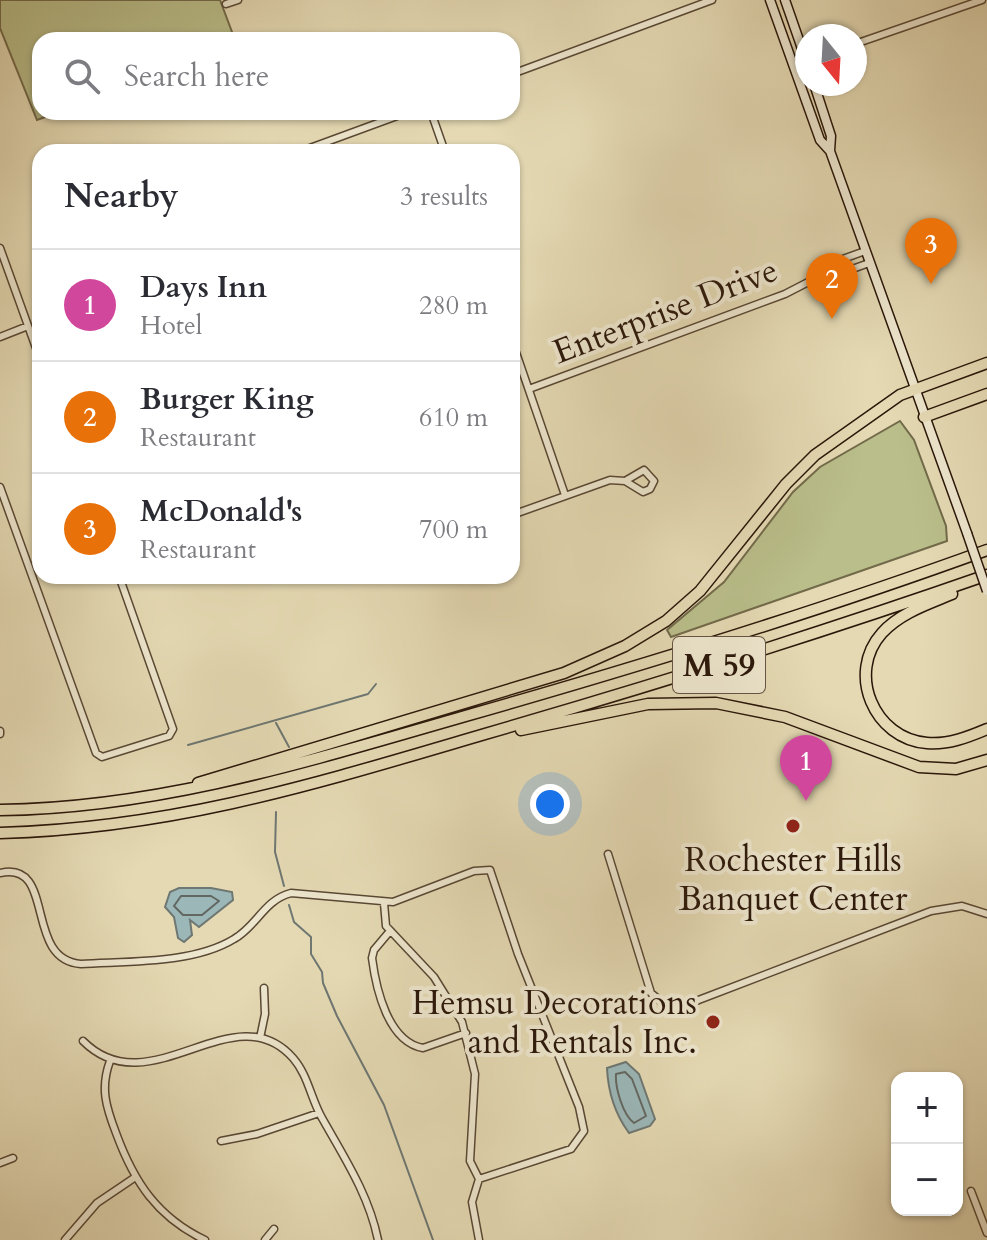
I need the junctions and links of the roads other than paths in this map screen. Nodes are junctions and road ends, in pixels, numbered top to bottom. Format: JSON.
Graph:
{"nodes":[{"id":1,"x":238,"y":0,"type":"edge"},
{"id":2,"x":712,"y":0,"type":"edge"},
{"id":3,"x":770,"y":0,"type":"edge"},
{"id":4,"x":785,"y":0,"type":"edge"},
{"id":5,"x":982,"y":0,"type":"edge"},
{"id":6,"x":226,"y":4,"type":"dead end"},
{"id":7,"x":795,"y":28,"type":"edge"},
{"id":8,"x":867,"y":40,"type":"edge"},
{"id":9,"x":790,"y":57,"type":"junction"},
{"id":10,"x":795,"y":62,"type":"edge"},
{"id":11,"x":520,"y":71,"type":"edge"},
{"id":12,"x":818,"y":96,"type":"edge"},
{"id":13,"x":386,"y":120,"type":"edge"},
{"id":14,"x":434,"y":120,"type":"edge"},
{"id":15,"x":321,"y":144,"type":"edge"},
{"id":16,"x":442,"y":144,"type":"edge"},
{"id":17,"x":830,"y":151,"type":"junction"},
{"id":18,"x":0,"y":248,"type":"edge"},
{"id":19,"x":865,"y":251,"type":"junction"},
{"id":20,"x":869,"y":263,"type":"junction"},
{"id":21,"x":818,"y":277,"type":"junction"},
{"id":22,"x":28,"y":326,"type":"junction"},
{"id":23,"x":0,"y":337,"type":"edge"},
{"id":24,"x":32,"y":337,"type":"edge"},
{"id":25,"x":987,"y":363,"type":"edge"},
{"id":26,"x":520,"y":364,"type":"edge"},
{"id":27,"x":529,"y":389,"type":"junction"},
{"id":28,"x":914,"y":389,"type":"junction"},
{"id":29,"x":987,"y":394,"type":"edge"},
{"id":30,"x":924,"y":417,"type":"junction"},
{"id":31,"x":625,"y":481,"type":"junction"},
{"id":32,"x":0,"y":487,"type":"edge"},
{"id":33,"x":565,"y":495,"type":"junction"},
{"id":34,"x":520,"y":512,"type":"edge"},
{"id":35,"x":987,"y":549,"type":"edge"},
{"id":36,"x":32,"y":574,"type":"edge"},
{"id":37,"x":987,"y":576,"type":"edge"},
{"id":38,"x":36,"y":584,"type":"edge"},
{"id":39,"x":122,"y":584,"type":"edge"},
{"id":40,"x":987,"y":591,"type":"edge"},
{"id":41,"x":987,"y":729,"type":"edge"},
{"id":42,"x":448,"y":745,"type":"junction"},
{"id":43,"x":987,"y":760,"type":"edge"},
{"id":44,"x":142,"y":799,"type":"junction"},
{"id":45,"x":0,"y":810,"type":"edge"},
{"id":46,"x":0,"y":833,"type":"edge"},
{"id":47,"x":608,"y":854,"type":"dead end"},
{"id":48,"x":0,"y":873,"type":"edge"},
{"id":49,"x":384,"y":903,"type":"junction"},
{"id":50,"x":987,"y":914,"type":"edge"},
{"id":51,"x":390,"y":931,"type":"junction"},
{"id":52,"x":264,"y":988,"type":"dead end"},
{"id":53,"x":466,"y":1033,"type":"junction"},
{"id":54,"x":260,"y":1038,"type":"junction"},
{"id":55,"x":83,"y":1041,"type":"dead end"},
{"id":56,"x":110,"y":1061,"type":"junction"},
{"id":57,"x":319,"y":1113,"type":"junction"},
{"id":58,"x":221,"y":1141,"type":"dead end"},
{"id":59,"x":13,"y":1158,"type":"dead end"},
{"id":60,"x":0,"y":1163,"type":"edge"},
{"id":61,"x":134,"y":1178,"type":"junction"},
{"id":62,"x":479,"y":1179,"type":"junction"},
{"id":63,"x":971,"y":1191,"type":"dead end"},
{"id":64,"x":274,"y":1229,"type":"dead end"},
{"id":65,"x":187,"y":1231,"type":"junction"},
{"id":66,"x":987,"y":1233,"type":"edge"},
{"id":67,"x":65,"y":1240,"type":"edge"},
{"id":68,"x":182,"y":1240,"type":"edge"},
{"id":69,"x":205,"y":1240,"type":"edge"},
{"id":70,"x":265,"y":1240,"type":"edge"},
{"id":71,"x":378,"y":1240,"type":"edge"},
{"id":72,"x":479,"y":1240,"type":"edge"}],
"edges":[{"from":1,"to":6,"type":"street"},
{"from":2,"to":11,"type":"street"},
{"from":3,"to":9,"type":"main road"},
{"from":4,"to":7,"type":"main road"},
{"from":5,"to":8,"type":"street"},
{"from":9,"to":10,"type":"main road"},
{"from":9,"to":17,"type":"main road"},
{"from":12,"to":17,"type":"main road"},
{"from":13,"to":15,"type":"street"},
{"from":14,"to":16,"type":"street"},
{"from":17,"to":19,"type":"main road"},
{"from":18,"to":22,"type":"street"},
{"from":19,"to":20,"type":"main road"},
{"from":19,"to":21,"type":"street","name":"Enterprise Drive"},
{"from":20,"to":21,"type":"street","name":"Enterprise Drive"},
{"from":20,"to":28,"type":"main road"},
{"from":21,"to":27,"type":"street","name":"Enterprise Drive"},
{"from":22,"to":23,"type":"street"},
{"from":22,"to":24,"type":"street"},
{"from":25,"to":28,"type":"highway"},
{"from":26,"to":27,"type":"street"},
{"from":27,"to":33,"type":"street"},
{"from":28,"to":30,"type":"main road"},
{"from":28,"to":44,"type":"highway"},
{"from":29,"to":30,"type":"highway"},
{"from":30,"to":40,"type":"main road","bridge":true},
{"from":31,"to":31,"type":"street"},
{"from":31,"to":33,"type":"street"},
{"from":32,"to":36,"type":"street"},
{"from":33,"to":34,"type":"street"},
{"from":35,"to":44,"type":"highway","number":"M 59"},
{"from":37,"to":41,"type":"highway"},
{"from":37,"to":42,"type":"highway","number":"M 59"},
{"from":38,"to":39,"type":"street"},
{"from":42,"to":43,"type":"highway"},
{"from":42,"to":46,"type":"highway","number":"M 59"},
{"from":44,"to":45,"type":"highway","number":"M 59"},
{"from":47,"to":50,"type":"street"},
{"from":48,"to":49,"type":"street"},
{"from":49,"to":51,"type":"street"},
{"from":49,"to":62,"type":"street"},
{"from":51,"to":53,"type":"street"},
{"from":51,"to":53,"type":"street"},
{"from":52,"to":54,"type":"street"},
{"from":53,"to":62,"type":"street"},
{"from":54,"to":56,"type":"street"},
{"from":54,"to":57,"type":"street"},
{"from":55,"to":56,"type":"street"},
{"from":56,"to":61,"type":"street"},
{"from":57,"to":58,"type":"street"},
{"from":57,"to":71,"type":"street"},
{"from":59,"to":60,"type":"street"},
{"from":61,"to":65,"type":"street"},
{"from":61,"to":67,"type":"street"},
{"from":62,"to":72,"type":"street"},
{"from":63,"to":66,"type":"street"},
{"from":64,"to":70,"type":"street"},
{"from":65,"to":68,"type":"street"},
{"from":65,"to":69,"type":"street"}]}
